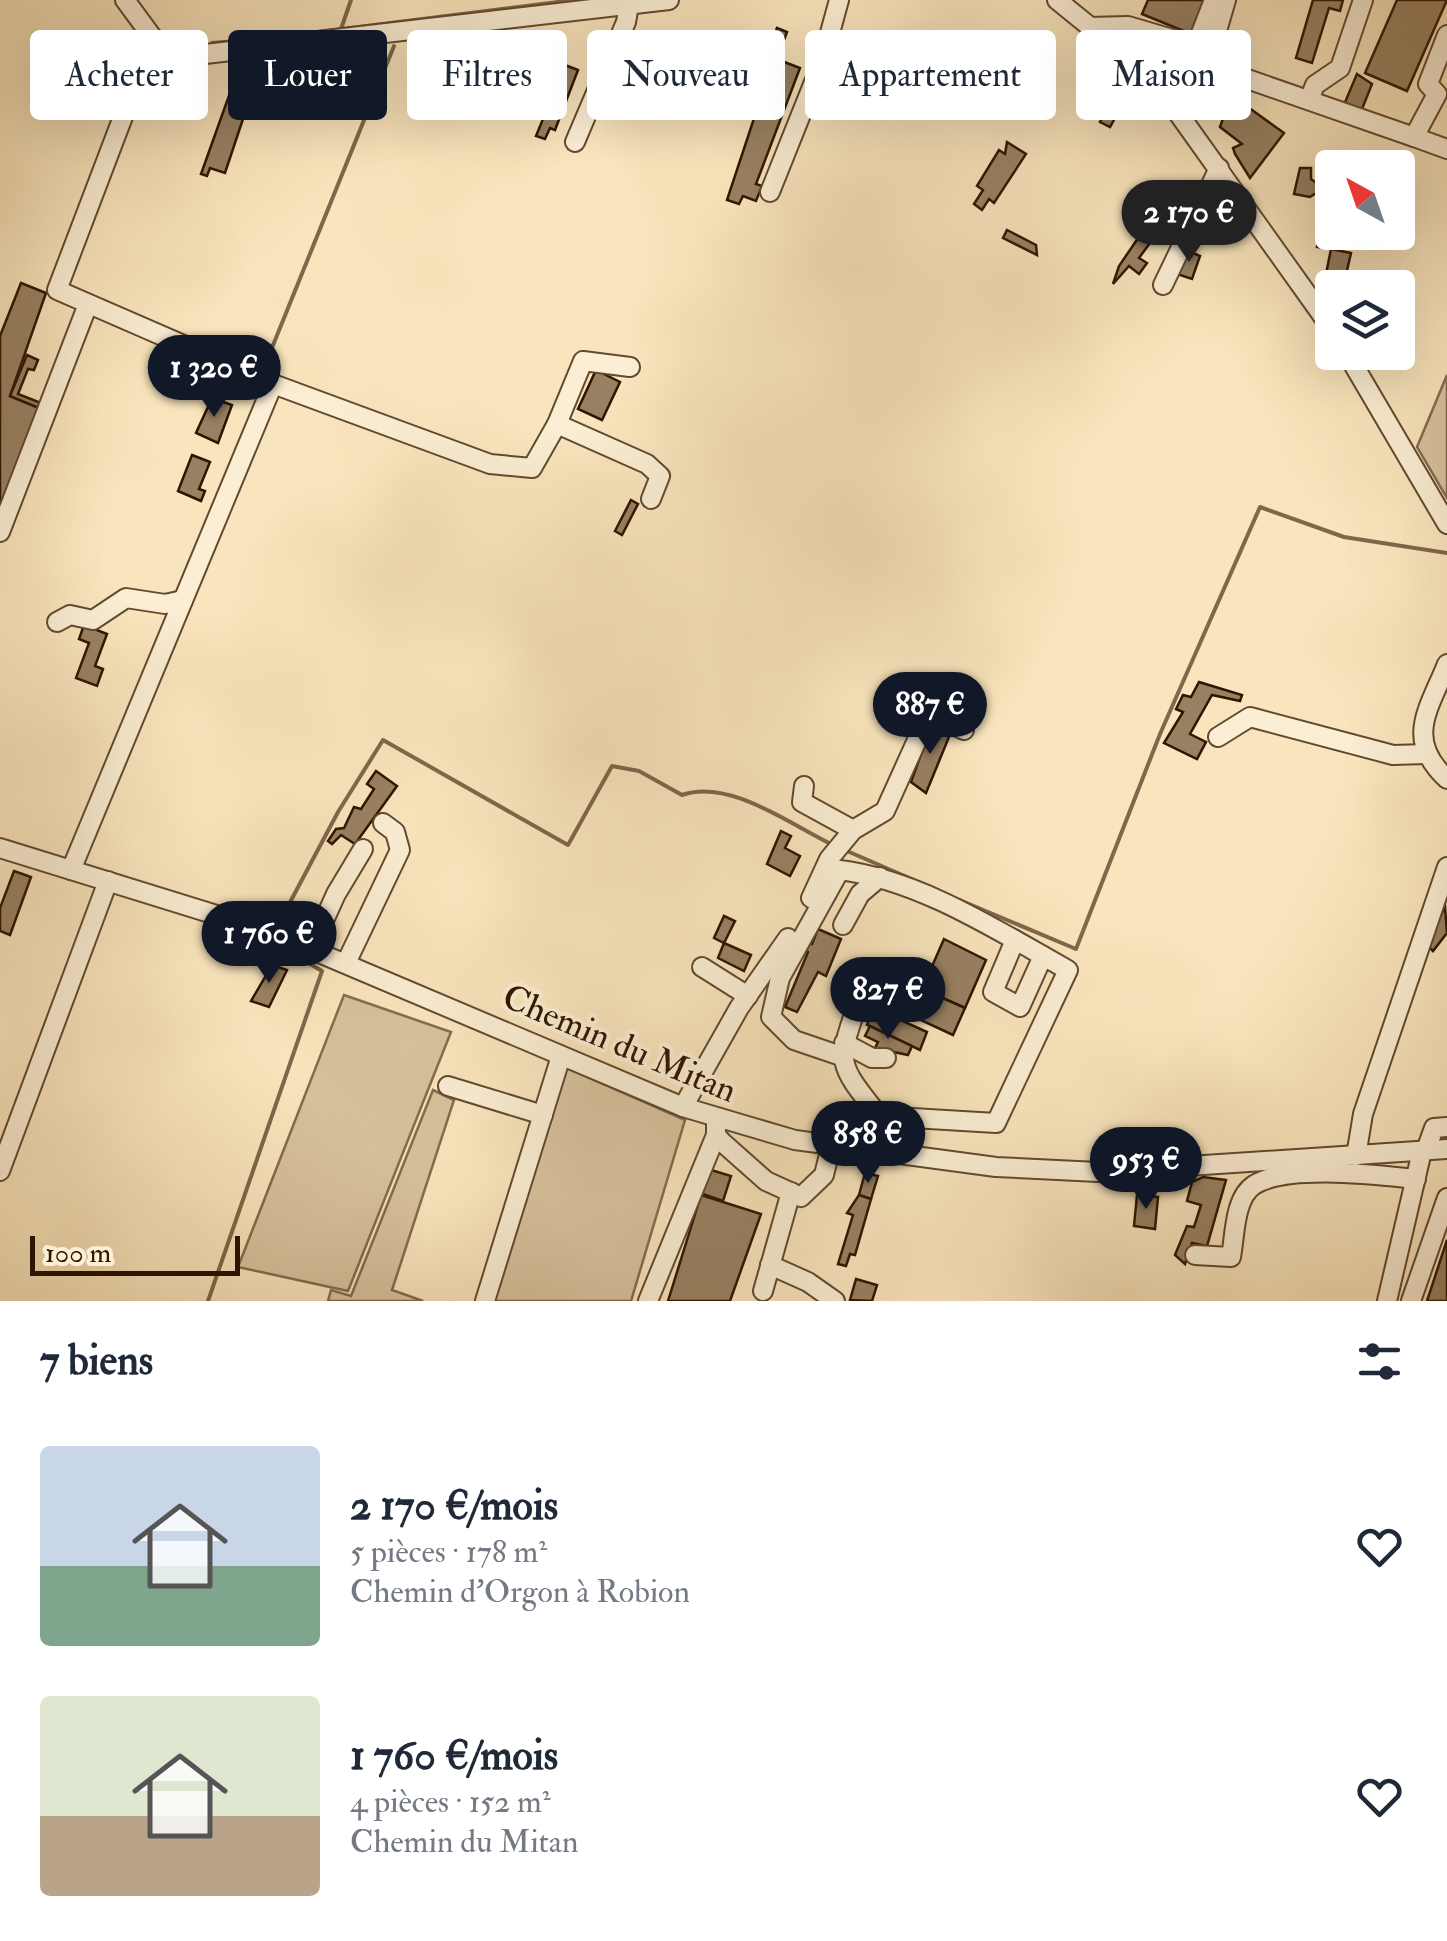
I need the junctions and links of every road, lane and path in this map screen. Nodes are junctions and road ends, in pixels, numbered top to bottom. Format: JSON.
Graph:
{"nodes":[{"id":1,"x":124,"y":0,"type":"edge"},
{"id":2,"x":668,"y":0,"type":"edge"},
{"id":3,"x":839,"y":0,"type":"edge"},
{"id":4,"x":1057,"y":0,"type":"edge"},
{"id":5,"x":1362,"y":0,"type":"edge"},
{"id":6,"x":1219,"y":3,"type":"edge"},
{"id":7,"x":629,"y":5,"type":"junction"},
{"id":8,"x":1089,"y":26,"type":"junction"},
{"id":9,"x":147,"y":30,"type":"edge"},
{"id":10,"x":1094,"y":30,"type":"edge"},
{"id":11,"x":1214,"y":30,"type":"edge"},
{"id":12,"x":1447,"y":35,"type":"edge"},
{"id":13,"x":208,"y":54,"type":"edge"},
{"id":14,"x":1251,"y":80,"type":"edge"},
{"id":15,"x":1309,"y":100,"type":"junction"},
{"id":16,"x":122,"y":120,"type":"edge"},
{"id":17,"x":1184,"y":120,"type":"edge"},
{"id":18,"x":1414,"y":137,"type":"junction"},
{"id":19,"x":575,"y":142,"type":"dead end"},
{"id":20,"x":1447,"y":150,"type":"edge"},
{"id":21,"x":1219,"y":168,"type":"junction"},
{"id":22,"x":770,"y":192,"type":"dead end"},
{"id":23,"x":1163,"y":285,"type":"dead end"},
{"id":24,"x":88,"y":304,"type":"junction"},
{"id":25,"x":1315,"y":305,"type":"edge"},
{"id":26,"x":630,"y":367,"type":"dead end"},
{"id":27,"x":1357,"y":370,"type":"edge"},
{"id":28,"x":273,"y":384,"type":"junction"},
{"id":29,"x":557,"y":424,"type":"junction"},
{"id":30,"x":651,"y":499,"type":"dead end"},
{"id":31,"x":1447,"y":524,"type":"edge"},
{"id":32,"x":0,"y":532,"type":"edge"},
{"id":33,"x":183,"y":600,"type":"junction"},
{"id":34,"x":57,"y":622,"type":"dead end"},
{"id":35,"x":1447,"y":664,"type":"edge"},
{"id":36,"x":964,"y":730,"type":"dead end"},
{"id":37,"x":1218,"y":738,"type":"dead end"},
{"id":38,"x":1426,"y":754,"type":"junction"},
{"id":39,"x":1447,"y":779,"type":"edge"},
{"id":40,"x":804,"y":786,"type":"dead end"},
{"id":41,"x":383,"y":823,"type":"dead end"},
{"id":42,"x":853,"y":830,"type":"junction"},
{"id":43,"x":0,"y":848,"type":"edge"},
{"id":44,"x":363,"y":849,"type":"dead end"},
{"id":45,"x":1447,"y":866,"type":"edge"},
{"id":46,"x":71,"y":870,"type":"junction"},
{"id":47,"x":880,"y":877,"type":"junction"},
{"id":48,"x":108,"y":881,"type":"junction"},
{"id":49,"x":843,"y":925,"type":"dead end"},
{"id":50,"x":1016,"y":940,"type":"junction"},
{"id":51,"x":311,"y":950,"type":"junction"},
{"id":52,"x":1043,"y":956,"type":"junction"},
{"id":53,"x":346,"y":963,"type":"junction"},
{"id":54,"x":702,"y":968,"type":"dead end"},
{"id":55,"x":748,"y":996,"type":"junction"},
{"id":56,"x":860,"y":996,"type":"dead end"},
{"id":57,"x":844,"y":1050,"type":"junction"},
{"id":58,"x":561,"y":1056,"type":"junction"},
{"id":59,"x":886,"y":1058,"type":"dead end"},
{"id":60,"x":448,"y":1086,"type":"dead end"},
{"id":61,"x":684,"y":1108,"type":"junction"},
{"id":62,"x":543,"y":1115,"type":"junction"},
{"id":63,"x":879,"y":1116,"type":"junction"},
{"id":64,"x":1447,"y":1127,"type":"edge"},
{"id":65,"x":716,"y":1128,"type":"junction"},
{"id":66,"x":831,"y":1146,"type":"junction"},
{"id":67,"x":1447,"y":1149,"type":"edge"},
{"id":68,"x":868,"y":1150,"type":"junction"},
{"id":69,"x":1424,"y":1150,"type":"junction"},
{"id":70,"x":1356,"y":1156,"type":"junction"},
{"id":71,"x":0,"y":1171,"type":"edge"},
{"id":72,"x":1416,"y":1178,"type":"junction"},
{"id":73,"x":790,"y":1192,"type":"junction"},
{"id":74,"x":1447,"y":1198,"type":"edge"},
{"id":75,"x":1194,"y":1254,"type":"dead end"},
{"id":76,"x":770,"y":1265,"type":"junction"},
{"id":77,"x":763,"y":1291,"type":"dead end"},
{"id":78,"x":485,"y":1301,"type":"edge"},
{"id":79,"x":648,"y":1301,"type":"edge"},
{"id":80,"x":834,"y":1301,"type":"edge"},
{"id":81,"x":1387,"y":1301,"type":"edge"},
{"id":82,"x":1410,"y":1301,"type":"edge"}],
"edges":[{"from":1,"to":9,"type":"street"},
{"from":2,"to":7,"type":"street"},
{"from":3,"to":22,"type":"street"},
{"from":4,"to":8,"type":"street"},
{"from":5,"to":15,"type":"street"},
{"from":6,"to":8,"type":"street"},
{"from":6,"to":11,"type":"street"},
{"from":7,"to":13,"type":"street"},
{"from":7,"to":19,"type":"street"},
{"from":8,"to":10,"type":"street"},
{"from":12,"to":18,"type":"street"},
{"from":14,"to":15,"type":"street"},
{"from":15,"to":18,"type":"street"},
{"from":16,"to":24,"type":"street"},
{"from":17,"to":21,"type":"street"},
{"from":18,"to":20,"type":"street"},
{"from":21,"to":23,"type":"street"},
{"from":21,"to":25,"type":"street"},
{"from":24,"to":28,"type":"street"},
{"from":24,"to":32,"type":"street"},
{"from":26,"to":29,"type":"street"},
{"from":27,"to":31,"type":"street"},
{"from":28,"to":29,"type":"street"},
{"from":28,"to":33,"type":"street"},
{"from":29,"to":30,"type":"street"},
{"from":33,"to":34,"type":"street"},
{"from":33,"to":46,"type":"street"},
{"from":35,"to":38,"type":"street"},
{"from":36,"to":42,"type":"street"},
{"from":37,"to":38,"type":"street"},
{"from":38,"to":39,"type":"street"},
{"from":40,"to":42,"type":"street"},
{"from":41,"to":53,"type":"street"},
{"from":42,"to":55,"type":"street"},
{"from":43,"to":46,"type":"street","name":"Chemin du Mitan"},
{"from":44,"to":51,"type":"street"},
{"from":45,"to":70,"type":"street"},
{"from":46,"to":48,"type":"street","name":"Chemin du Mitan"},
{"from":47,"to":49,"type":"street"},
{"from":47,"to":50,"type":"street"},
{"from":47,"to":57,"type":"street"},
{"from":48,"to":51,"type":"street","name":"Chemin du Mitan"},
{"from":48,"to":71,"type":"street"},
{"from":50,"to":52,"type":"street"},
{"from":50,"to":52,"type":"street"},
{"from":51,"to":53,"type":"street","name":"Chemin du Mitan"},
{"from":52,"to":63,"type":"street"},
{"from":53,"to":58,"type":"street","name":"Chemin du Mitan"},
{"from":54,"to":55,"type":"street"},
{"from":55,"to":61,"type":"street"},
{"from":56,"to":57,"type":"street"},
{"from":57,"to":59,"type":"street"},
{"from":57,"to":63,"type":"street"},
{"from":58,"to":61,"type":"street","name":"Chemin du Mitan"},
{"from":58,"to":62,"type":"street"},
{"from":60,"to":62,"type":"street"},
{"from":61,"to":65,"type":"street","name":"Chemin du Mitan"},
{"from":62,"to":78,"type":"street"},
{"from":63,"to":68,"type":"street"},
{"from":64,"to":69,"type":"street"},
{"from":65,"to":66,"type":"street","name":"Chemin du Mitan"},
{"from":65,"to":73,"type":"street"},
{"from":65,"to":79,"type":"street"},
{"from":66,"to":68,"type":"street","name":"Chemin du Mitan"},
{"from":66,"to":73,"type":"street"},
{"from":67,"to":69,"type":"street","name":"Chemin du Mitan"},
{"from":68,"to":70,"type":"street","name":"Chemin du Mitan"},
{"from":69,"to":70,"type":"street","name":"Chemin du Mitan"},
{"from":69,"to":72,"type":"street"},
{"from":72,"to":75,"type":"street"},
{"from":72,"to":81,"type":"street"},
{"from":73,"to":76,"type":"street"},
{"from":74,"to":82,"type":"street"},
{"from":76,"to":77,"type":"street"},
{"from":76,"to":80,"type":"street"}]}
